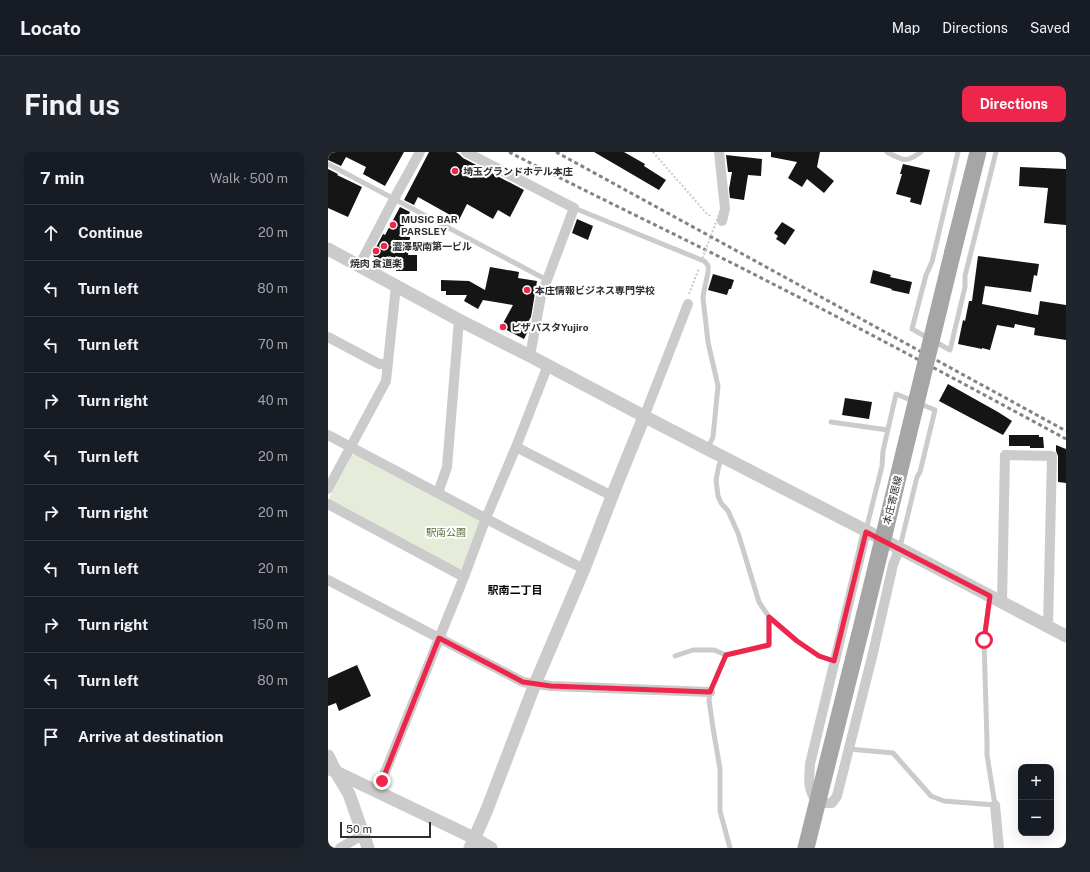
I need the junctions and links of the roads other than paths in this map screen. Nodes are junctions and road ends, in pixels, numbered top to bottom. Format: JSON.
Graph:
{"nodes":[{"id":1,"x":420,"y":152,"type":"edge"},
{"id":2,"x":466,"y":152,"type":"edge"},
{"id":3,"x":719,"y":152,"type":"edge"},
{"id":4,"x":887,"y":152,"type":"edge"},
{"id":5,"x":921,"y":152,"type":"edge"},
{"id":6,"x":958,"y":152,"type":"edge"},
{"id":7,"x":978,"y":152,"type":"edge"},
{"id":8,"x":996,"y":152,"type":"edge"},
{"id":9,"x":328,"y":164,"type":"edge"},
{"id":10,"x":394,"y":198,"type":"junction"},
{"id":11,"x":574,"y":208,"type":"junction"},
{"id":12,"x":722,"y":222,"type":"road end"},
{"id":13,"x":328,"y":249,"type":"edge"},
{"id":14,"x":359,"y":266,"type":"junction"},
{"id":15,"x":547,"y":280,"type":"junction"},
{"id":16,"x":396,"y":286,"type":"junction"},
{"id":17,"x":688,"y":299,"type":"road end"},
{"id":18,"x":459,"y":320,"type":"junction"},
{"id":19,"x":328,"y":337,"type":"edge"},
{"id":20,"x":530,"y":356,"type":"junction"},
{"id":21,"x":388,"y":364,"type":"junction"},
{"id":22,"x":548,"y":365,"type":"junction"},
{"id":23,"x":644,"y":417,"type":"junction"},
{"id":24,"x":831,"y":422,"type":"dead end"},
{"id":25,"x":888,"y":430,"type":"junction"},
{"id":26,"x":328,"y":434,"type":"edge"},
{"id":27,"x":350,"y":447,"type":"junction"},
{"id":28,"x":516,"y":447,"type":"junction"},
{"id":29,"x":707,"y":449,"type":"junction"},
{"id":30,"x":723,"y":457,"type":"junction"},
{"id":31,"x":328,"y":489,"type":"edge"},
{"id":32,"x":438,"y":492,"type":"junction"},
{"id":33,"x":612,"y":496,"type":"junction"},
{"id":34,"x":328,"y":504,"type":"edge"},
{"id":35,"x":486,"y":518,"type":"junction"},
{"id":36,"x":866,"y":532,"type":"junction"},
{"id":37,"x":899,"y":549,"type":"junction"},
{"id":38,"x":584,"y":569,"type":"junction"},
{"id":39,"x":464,"y":577,"type":"junction"},
{"id":40,"x":328,"y":580,"type":"edge"},
{"id":41,"x":990,"y":596,"type":"junction"},
{"id":42,"x":1002,"y":602,"type":"junction"},
{"id":43,"x":769,"y":617,"type":"junction"},
{"id":44,"x":1048,"y":626,"type":"junction"},
{"id":45,"x":1066,"y":636,"type":"edge"},
{"id":46,"x":439,"y":638,"type":"junction"},
{"id":47,"x":726,"y":655,"type":"junction"},
{"id":48,"x":675,"y":656,"type":"dead end"},
{"id":49,"x":834,"y":661,"type":"junction"},
{"id":50,"x":535,"y":684,"type":"junction"},
{"id":51,"x":710,"y":692,"type":"junction"},
{"id":52,"x":849,"y":749,"type":"junction"},
{"id":53,"x":328,"y":756,"type":"edge"},
{"id":54,"x":332,"y":770,"type":"edge"},
{"id":55,"x":377,"y":792,"type":"junction"},
{"id":56,"x":818,"y":803,"type":"junction"},
{"id":57,"x":995,"y":805,"type":"junction"},
{"id":58,"x":364,"y":834,"type":"junction"},
{"id":59,"x":472,"y":843,"type":"edge"},
{"id":60,"x":340,"y":848,"type":"edge"},
{"id":61,"x":368,"y":848,"type":"edge"},
{"id":62,"x":491,"y":848,"type":"edge"},
{"id":63,"x":730,"y":848,"type":"edge"},
{"id":64,"x":806,"y":848,"type":"edge"},
{"id":65,"x":999,"y":848,"type":"edge"}],
"edges":[{"from":1,"to":10,"type":"street"},
{"from":2,"to":11,"type":"street"},
{"from":3,"to":12,"type":"street"},
{"from":4,"to":5,"type":"lane"},
{"from":6,"to":8,"type":"lane"},
{"from":7,"to":56,"type":"main road","name":"本庄寄居線","bridge":true},
{"from":9,"to":10,"type":"lane"},
{"from":10,"to":14,"type":"street"},
{"from":10,"to":15,"type":"lane"},
{"from":11,"to":15,"type":"street"},
{"from":11,"to":29,"type":"lane"},
{"from":13,"to":14,"type":"street"},
{"from":14,"to":16,"type":"street"},
{"from":15,"to":20,"type":"street"},
{"from":16,"to":18,"type":"street"},
{"from":16,"to":21,"type":"street"},
{"from":17,"to":23,"type":"street"},
{"from":18,"to":20,"type":"street"},
{"from":18,"to":32,"type":"street"},
{"from":19,"to":21,"type":"street"},
{"from":20,"to":22,"type":"street"},
{"from":21,"to":27,"type":"street"},
{"from":22,"to":23,"type":"street"},
{"from":22,"to":28,"type":"street"},
{"from":23,"to":29,"type":"street"},
{"from":23,"to":33,"type":"street"},
{"from":24,"to":25,"type":"lane"},
{"from":25,"to":36,"type":"lane"},
{"from":25,"to":37,"type":"lane"},
{"from":26,"to":27,"type":"street"},
{"from":27,"to":31,"type":"street"},
{"from":27,"to":32,"type":"street"},
{"from":28,"to":33,"type":"street"},
{"from":28,"to":35,"type":"street"},
{"from":29,"to":30,"type":"street"},
{"from":30,"to":36,"type":"street"},
{"from":30,"to":43,"type":"lane"},
{"from":32,"to":35,"type":"street"},
{"from":33,"to":38,"type":"street"},
{"from":34,"to":39,"type":"street"},
{"from":35,"to":38,"type":"street"},
{"from":35,"to":39,"type":"street"},
{"from":36,"to":37,"type":"street"},
{"from":36,"to":49,"type":"street"},
{"from":37,"to":41,"type":"street"},
{"from":37,"to":52,"type":"street"},
{"from":38,"to":50,"type":"street"},
{"from":39,"to":46,"type":"street"},
{"from":40,"to":46,"type":"street"},
{"from":41,"to":42,"type":"street"},
{"from":41,"to":57,"type":"lane"},
{"from":42,"to":44,"type":"street"},
{"from":42,"to":44,"type":"street"},
{"from":43,"to":47,"type":"lane"},
{"from":43,"to":49,"type":"lane"},
{"from":44,"to":45,"type":"street"},
{"from":46,"to":50,"type":"street"},
{"from":46,"to":55,"type":"street"},
{"from":47,"to":48,"type":"lane"},
{"from":47,"to":51,"type":"lane"},
{"from":49,"to":56,"type":"street"},
{"from":50,"to":51,"type":"street"},
{"from":50,"to":59,"type":"street"},
{"from":51,"to":63,"type":"lane"},
{"from":52,"to":56,"type":"street"},
{"from":52,"to":57,"type":"lane"},
{"from":53,"to":54,"type":"street"},
{"from":54,"to":55,"type":"street"},
{"from":54,"to":58,"type":"street"},
{"from":55,"to":59,"type":"street"},
{"from":56,"to":64,"type":"main road","name":"本庄寄居線"},
{"from":57,"to":65,"type":"street"},
{"from":58,"to":60,"type":"street"},
{"from":58,"to":61,"type":"street"},
{"from":59,"to":62,"type":"street"}]}
